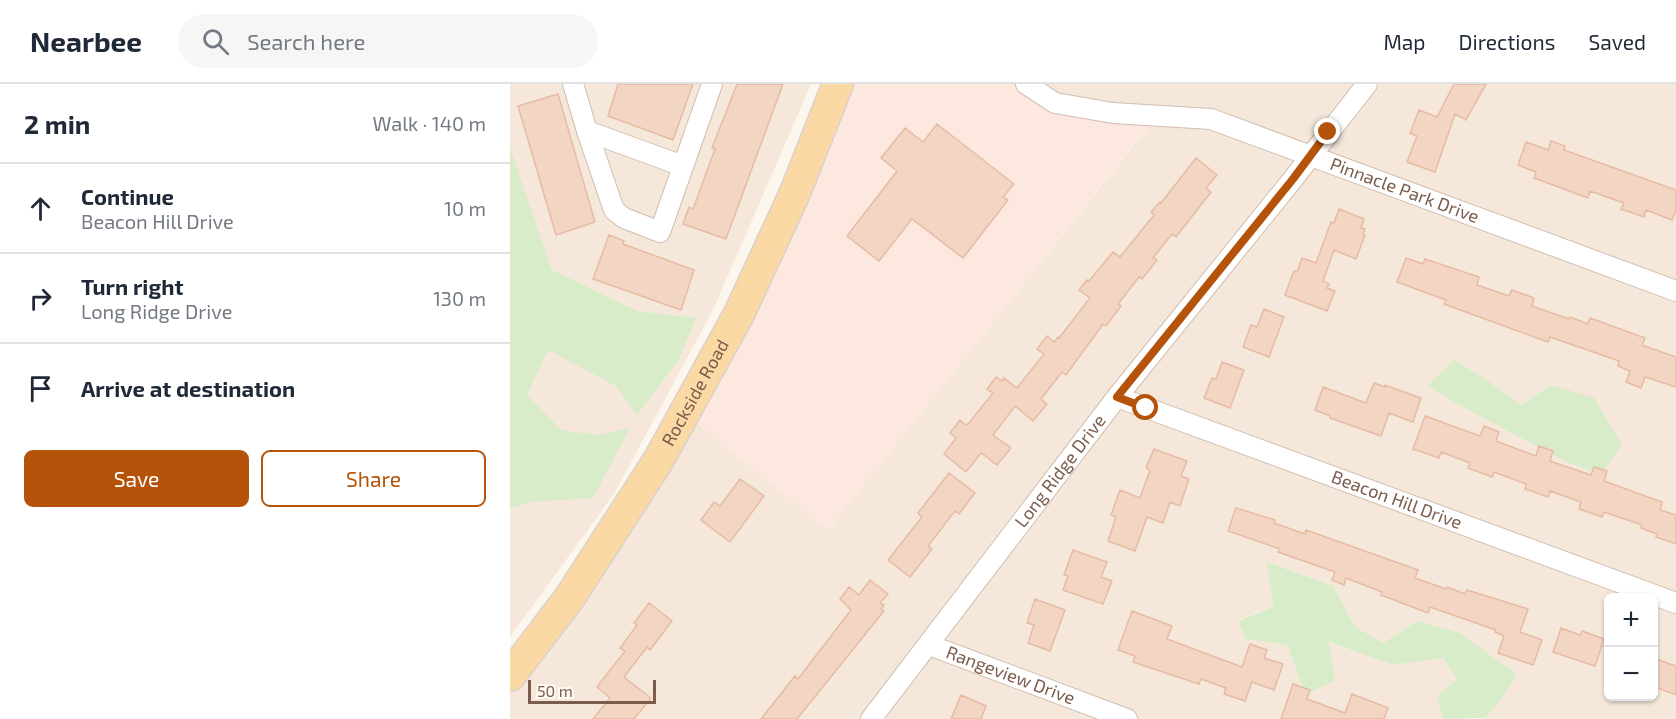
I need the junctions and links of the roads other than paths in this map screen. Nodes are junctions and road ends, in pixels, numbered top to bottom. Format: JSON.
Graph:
{"nodes":[{"id":1,"x":573,"y":84,"type":"edge"},
{"id":2,"x":712,"y":84,"type":"edge"},
{"id":3,"x":838,"y":84,"type":"edge"},
{"id":4,"x":1026,"y":84,"type":"edge"},
{"id":5,"x":1367,"y":84,"type":"edge"},
{"id":6,"x":587,"y":131,"type":"junction"},
{"id":7,"x":1309,"y":157,"type":"junction"},
{"id":8,"x":683,"y":166,"type":"junction"},
{"id":9,"x":1676,"y":291,"type":"edge"},
{"id":10,"x":1117,"y":397,"type":"junction"},
{"id":11,"x":1676,"y":603,"type":"edge"},
{"id":12,"x":928,"y":645,"type":"junction"},
{"id":13,"x":510,"y":676,"type":"edge"},
{"id":14,"x":871,"y":719,"type":"edge"},
{"id":15,"x":1127,"y":719,"type":"edge"}],
"edges":[{"from":1,"to":6,"type":"street"},
{"from":2,"to":8,"type":"street"},
{"from":3,"to":13,"type":"main road","name":"Rockside Road"},
{"from":4,"to":7,"type":"street","name":"Pinnacle Park Drive"},
{"from":5,"to":7,"type":"street","name":"Long Ridge Drive"},
{"from":6,"to":8,"type":"street"},
{"from":6,"to":8,"type":"street"},
{"from":7,"to":9,"type":"street","name":"Pinnacle Park Drive"},
{"from":7,"to":10,"type":"street","name":"Long Ridge Drive"},
{"from":10,"to":11,"type":"street","name":"Beacon Hill Drive"},
{"from":10,"to":12,"type":"street","name":"Long Ridge Drive"},
{"from":12,"to":14,"type":"street","name":"Long Ridge Drive"},
{"from":12,"to":15,"type":"street","name":"Rangeview Drive"}]}
